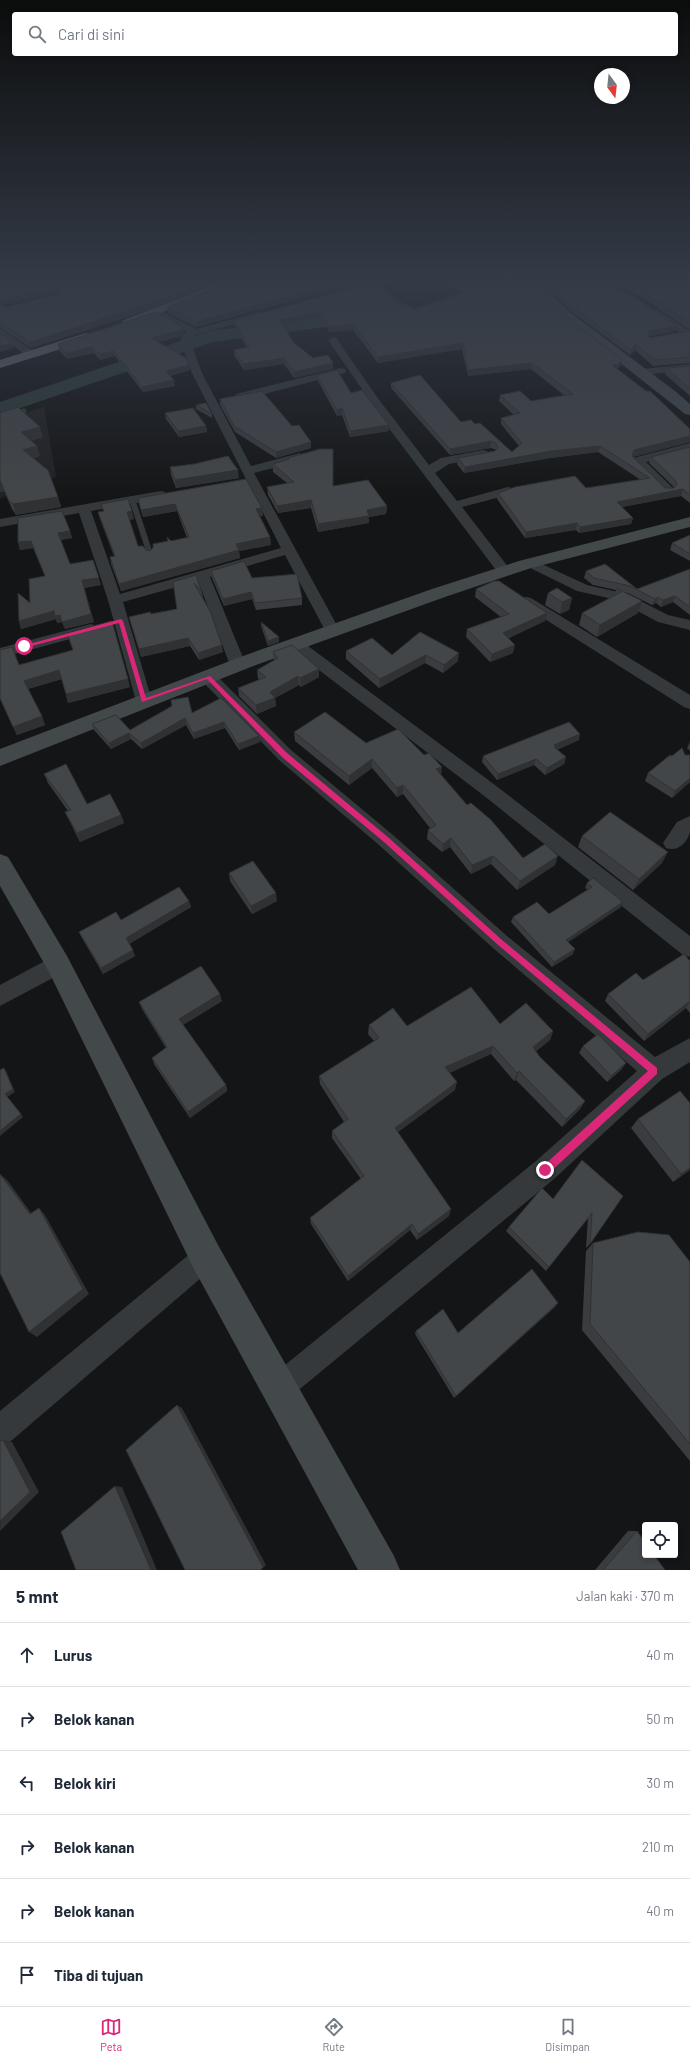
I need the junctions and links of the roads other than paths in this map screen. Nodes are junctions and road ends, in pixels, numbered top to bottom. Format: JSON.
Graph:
{"nodes":[{"id":1,"x":37,"y":352,"type":"edge"},
{"id":2,"x":190,"y":352,"type":"edge"},
{"id":3,"x":341,"y":352,"type":"edge"},
{"id":4,"x":615,"y":352,"type":"edge"},
{"id":5,"x":31,"y":354,"type":"joint"},
{"id":6,"x":0,"y":364,"type":"edge"},
{"id":7,"x":690,"y":367,"type":"edge"},
{"id":8,"x":351,"y":369,"type":"junction"},
{"id":9,"x":642,"y":372,"type":"junction"},
{"id":10,"x":211,"y":402,"type":"junction"},
{"id":11,"x":24,"y":410,"type":"edge"},
{"id":12,"x":690,"y":410,"type":"edge"},
{"id":13,"x":0,"y":418,"type":"edge"},
{"id":14,"x":690,"y":447,"type":"edge"},
{"id":15,"x":490,"y":453,"type":"edge"},
{"id":16,"x":310,"y":454,"type":"edge"},
{"id":17,"x":429,"y":471,"type":"junction"},
{"id":18,"x":249,"y":476,"type":"junction"},
{"id":19,"x":236,"y":483,"type":"edge"},
{"id":20,"x":668,"y":490,"type":"edge"},
{"id":21,"x":508,"y":491,"type":"edge"},
{"id":22,"x":177,"y":492,"type":"edge"},
{"id":23,"x":132,"y":499,"type":"junction"},
{"id":24,"x":456,"y":505,"type":"junction"},
{"id":25,"x":84,"y":508,"type":"junction"},
{"id":26,"x":690,"y":522,"type":"edge"},
{"id":27,"x":0,"y":523,"type":"edge"},
{"id":28,"x":288,"y":550,"type":"junction"},
{"id":29,"x":150,"y":554,"type":"edge"},
{"id":30,"x":531,"y":563,"type":"junction"},
{"id":31,"x":202,"y":574,"type":"junction"},
{"id":32,"x":504,"y":582,"type":"junction"},
{"id":33,"x":115,"y":600,"type":"junction"},
{"id":34,"x":121,"y":621,"type":"junction"},
{"id":35,"x":690,"y":625,"type":"edge"},
{"id":36,"x":332,"y":631,"type":"junction"},
{"id":37,"x":295,"y":644,"type":"junction"},
{"id":38,"x":0,"y":653,"type":"edge"},
{"id":39,"x":238,"y":665,"type":"junction"},
{"id":40,"x":208,"y":677,"type":"junction"},
{"id":41,"x":144,"y":701,"type":"junction"},
{"id":42,"x":690,"y":703,"type":"edge"},
{"id":43,"x":0,"y":758,"type":"edge"},
{"id":44,"x":690,"y":823,"type":"edge"},
{"id":45,"x":673,"y":843,"type":"dead end"},
{"id":46,"x":0,"y":864,"type":"edge"},
{"id":47,"x":690,"y":948,"type":"edge"},
{"id":48,"x":58,"y":964,"type":"junction"},
{"id":49,"x":0,"y":996,"type":"edge"},
{"id":50,"x":690,"y":1050,"type":"edge"},
{"id":51,"x":654,"y":1071,"type":"junction"},
{"id":52,"x":206,"y":1257,"type":"junction"},
{"id":53,"x":279,"y":1388,"type":"junction"},
{"id":54,"x":0,"y":1430,"type":"edge"},
{"id":55,"x":380,"y":1570,"type":"edge"}],
"edges":[{"from":1,"to":5,"type":"highway"},
{"from":2,"to":10,"type":"street"},
{"from":3,"to":8,"type":"street"},
{"from":4,"to":9,"type":"street"},
{"from":5,"to":6,"type":"highway"},
{"from":7,"to":9,"type":"street"},
{"from":8,"to":10,"type":"street"},
{"from":8,"to":17,"type":"street"},
{"from":9,"to":12,"type":"street"},
{"from":10,"to":18,"type":"street"},
{"from":11,"to":13,"type":"lane"},
{"from":14,"to":20,"type":"street"},
{"from":15,"to":17,"type":"street"},
{"from":16,"to":18,"type":"street"},
{"from":17,"to":24,"type":"street"},
{"from":18,"to":19,"type":"street"},
{"from":18,"to":28,"type":"street"},
{"from":21,"to":24,"type":"street"},
{"from":22,"to":23,"type":"street"},
{"from":23,"to":25,"type":"street"},
{"from":23,"to":29,"type":"lane"},
{"from":24,"to":32,"type":"street"},
{"from":25,"to":27,"type":"street"},
{"from":25,"to":33,"type":"street"},
{"from":26,"to":30,"type":"street"},
{"from":28,"to":31,"type":"street"},
{"from":28,"to":36,"type":"street"},
{"from":30,"to":32,"type":"street"},
{"from":30,"to":35,"type":"street"},
{"from":31,"to":33,"type":"street"},
{"from":31,"to":39,"type":"street"},
{"from":32,"to":36,"type":"street"},
{"from":32,"to":42,"type":"street"},
{"from":33,"to":34,"type":"street"},
{"from":34,"to":38,"type":"street"},
{"from":34,"to":41,"type":"street"},
{"from":36,"to":37,"type":"street"},
{"from":37,"to":39,"type":"street"},
{"from":37,"to":47,"type":"street"},
{"from":39,"to":40,"type":"street"},
{"from":40,"to":41,"type":"street"},
{"from":40,"to":51,"type":"street"},
{"from":41,"to":43,"type":"street"},
{"from":44,"to":45,"type":"street"},
{"from":46,"to":48,"type":"street"},
{"from":48,"to":49,"type":"street"},
{"from":48,"to":52,"type":"street"},
{"from":50,"to":51,"type":"street"},
{"from":51,"to":53,"type":"street"},
{"from":52,"to":53,"type":"street"},
{"from":52,"to":54,"type":"street"},
{"from":53,"to":55,"type":"street"}]}
